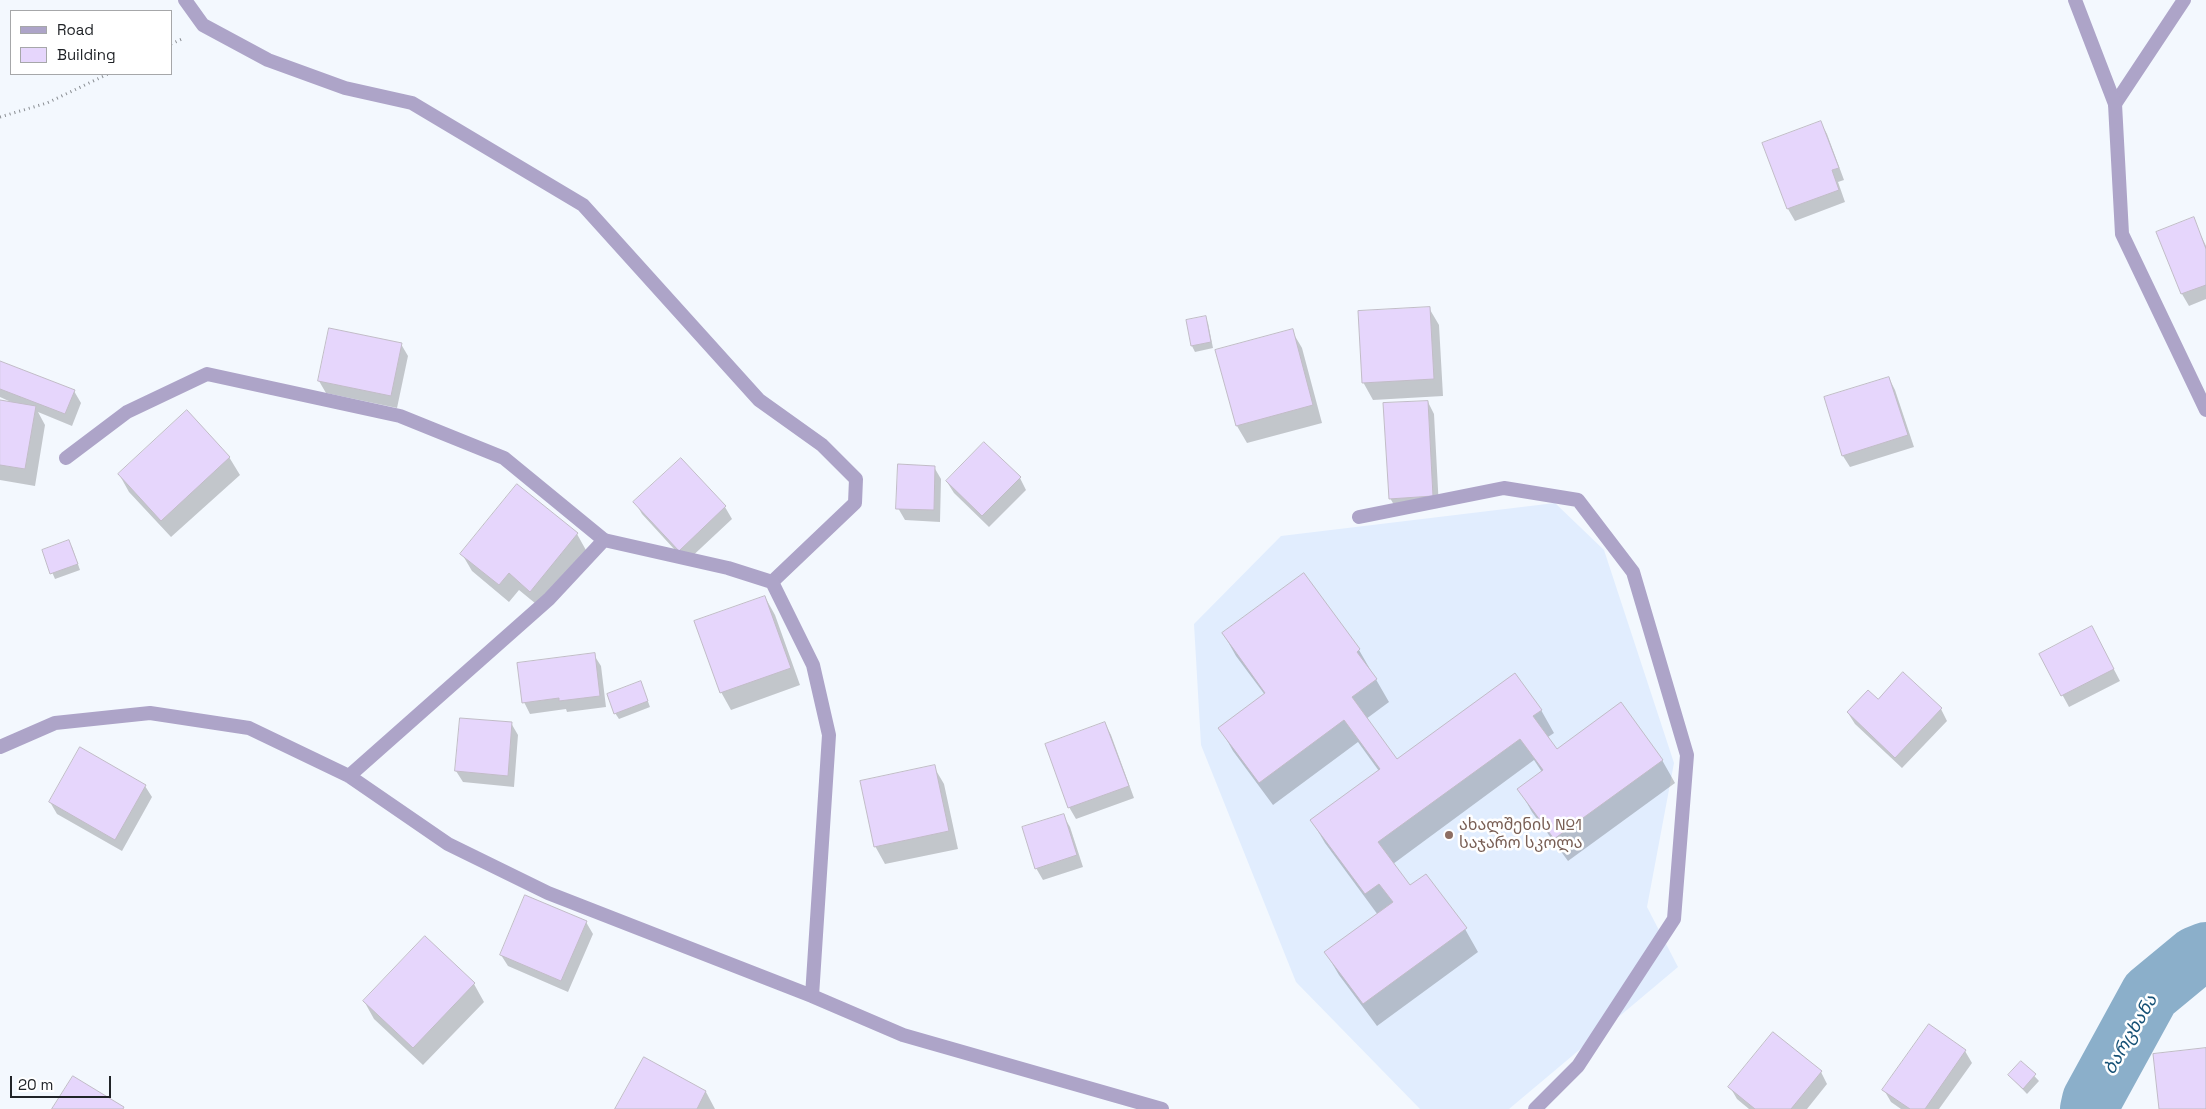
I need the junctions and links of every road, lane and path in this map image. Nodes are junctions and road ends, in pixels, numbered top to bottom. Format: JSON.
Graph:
{"nodes":[{"id":1,"x":185,"y":0,"type":"edge"},
{"id":2,"x":2075,"y":0,"type":"edge"},
{"id":3,"x":2184,"y":0,"type":"edge"},
{"id":4,"x":106,"y":75,"type":"edge"},
{"id":5,"x":2115,"y":104,"type":"junction"},
{"id":6,"x":0,"y":118,"type":"edge"},
{"id":7,"x":2206,"y":410,"type":"edge"},
{"id":8,"x":66,"y":458,"type":"dead end"},
{"id":9,"x":1359,"y":517,"type":"dead end"},
{"id":10,"x":604,"y":540,"type":"junction"},
{"id":11,"x":772,"y":582,"type":"junction"},
{"id":12,"x":0,"y":747,"type":"edge"},
{"id":13,"x":349,"y":776,"type":"junction"},
{"id":14,"x":812,"y":996,"type":"junction"},
{"id":15,"x":1162,"y":1109,"type":"edge"},
{"id":16,"x":1535,"y":1109,"type":"edge"}],
"edges":[{"from":1,"to":11,"type":"street"},
{"from":2,"to":5,"type":"street"},
{"from":3,"to":5,"type":"street"},
{"from":4,"to":6,"type":"path"},
{"from":5,"to":7,"type":"street"},
{"from":8,"to":10,"type":"street"},
{"from":9,"to":16,"type":"street"},
{"from":10,"to":11,"type":"street"},
{"from":10,"to":13,"type":"street"},
{"from":11,"to":14,"type":"street"},
{"from":12,"to":13,"type":"street"},
{"from":13,"to":14,"type":"street"},
{"from":14,"to":15,"type":"street"}]}
